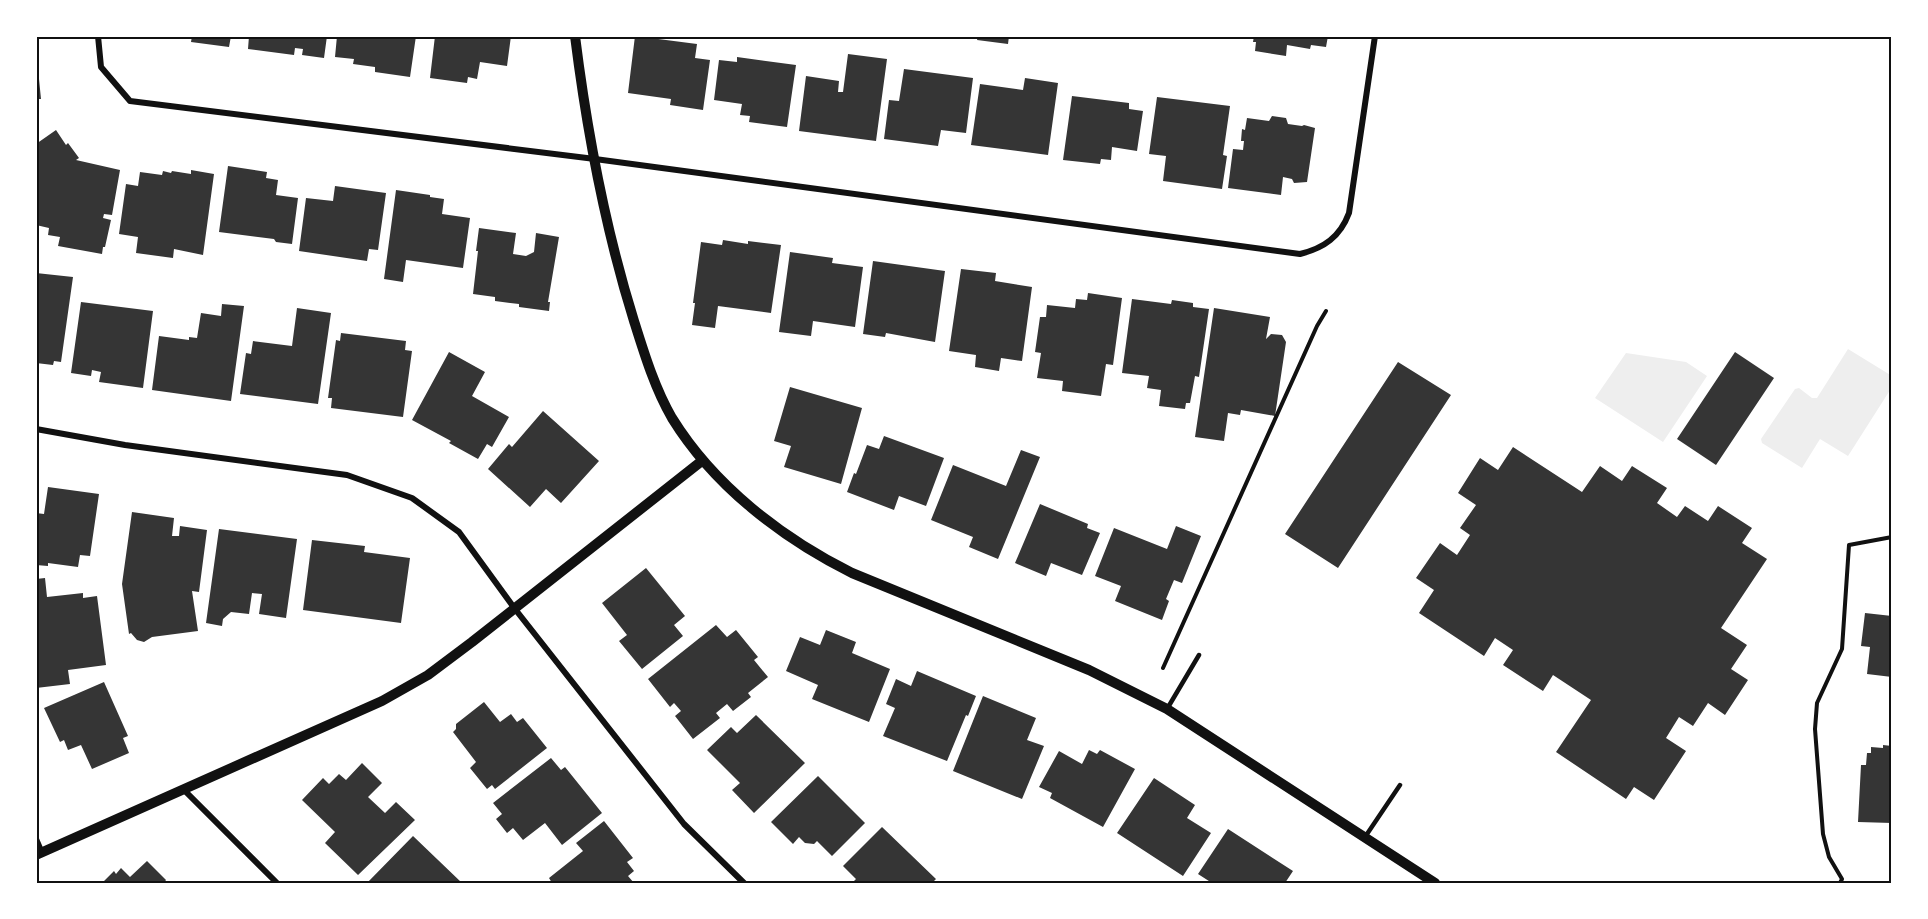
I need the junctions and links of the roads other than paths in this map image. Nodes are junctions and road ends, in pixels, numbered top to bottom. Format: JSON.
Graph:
{"nodes":[{"id":1,"x":98,"y":36,"type":"edge"},
{"id":2,"x":575,"y":36,"type":"edge"},
{"id":3,"x":1375,"y":36,"type":"edge"},
{"id":4,"x":595,"y":159,"type":"junction"},
{"id":5,"x":36,"y":429,"type":"edge"},
{"id":6,"x":703,"y":460,"type":"junction"},
{"id":7,"x":515,"y":609,"type":"junction"},
{"id":8,"x":1198,"y":655,"type":"dead end"},
{"id":9,"x":1167,"y":709,"type":"junction"},
{"id":10,"x":1400,"y":785,"type":"dead end"},
{"id":11,"x":183,"y":789,"type":"junction"},
{"id":12,"x":1365,"y":837,"type":"junction"},
{"id":13,"x":36,"y":838,"type":"edge"},
{"id":14,"x":39,"y":854,"type":"edge"},
{"id":15,"x":277,"y":883,"type":"edge"},
{"id":16,"x":744,"y":883,"type":"edge"},
{"id":17,"x":1435,"y":883,"type":"edge"}],
"edges":[{"from":1,"to":4,"type":"street"},
{"from":2,"to":4,"type":"street"},
{"from":3,"to":4,"type":"street"},
{"from":4,"to":6,"type":"street"},
{"from":5,"to":7,"type":"street"},
{"from":6,"to":7,"type":"street"},
{"from":6,"to":9,"type":"street"},
{"from":7,"to":11,"type":"street"},
{"from":7,"to":16,"type":"street"},
{"from":8,"to":9,"type":"lane"},
{"from":9,"to":12,"type":"street"},
{"from":10,"to":12,"type":"lane"},
{"from":11,"to":14,"type":"street"},
{"from":11,"to":15,"type":"street"},
{"from":12,"to":17,"type":"street"},
{"from":13,"to":14,"type":"street"}]}
